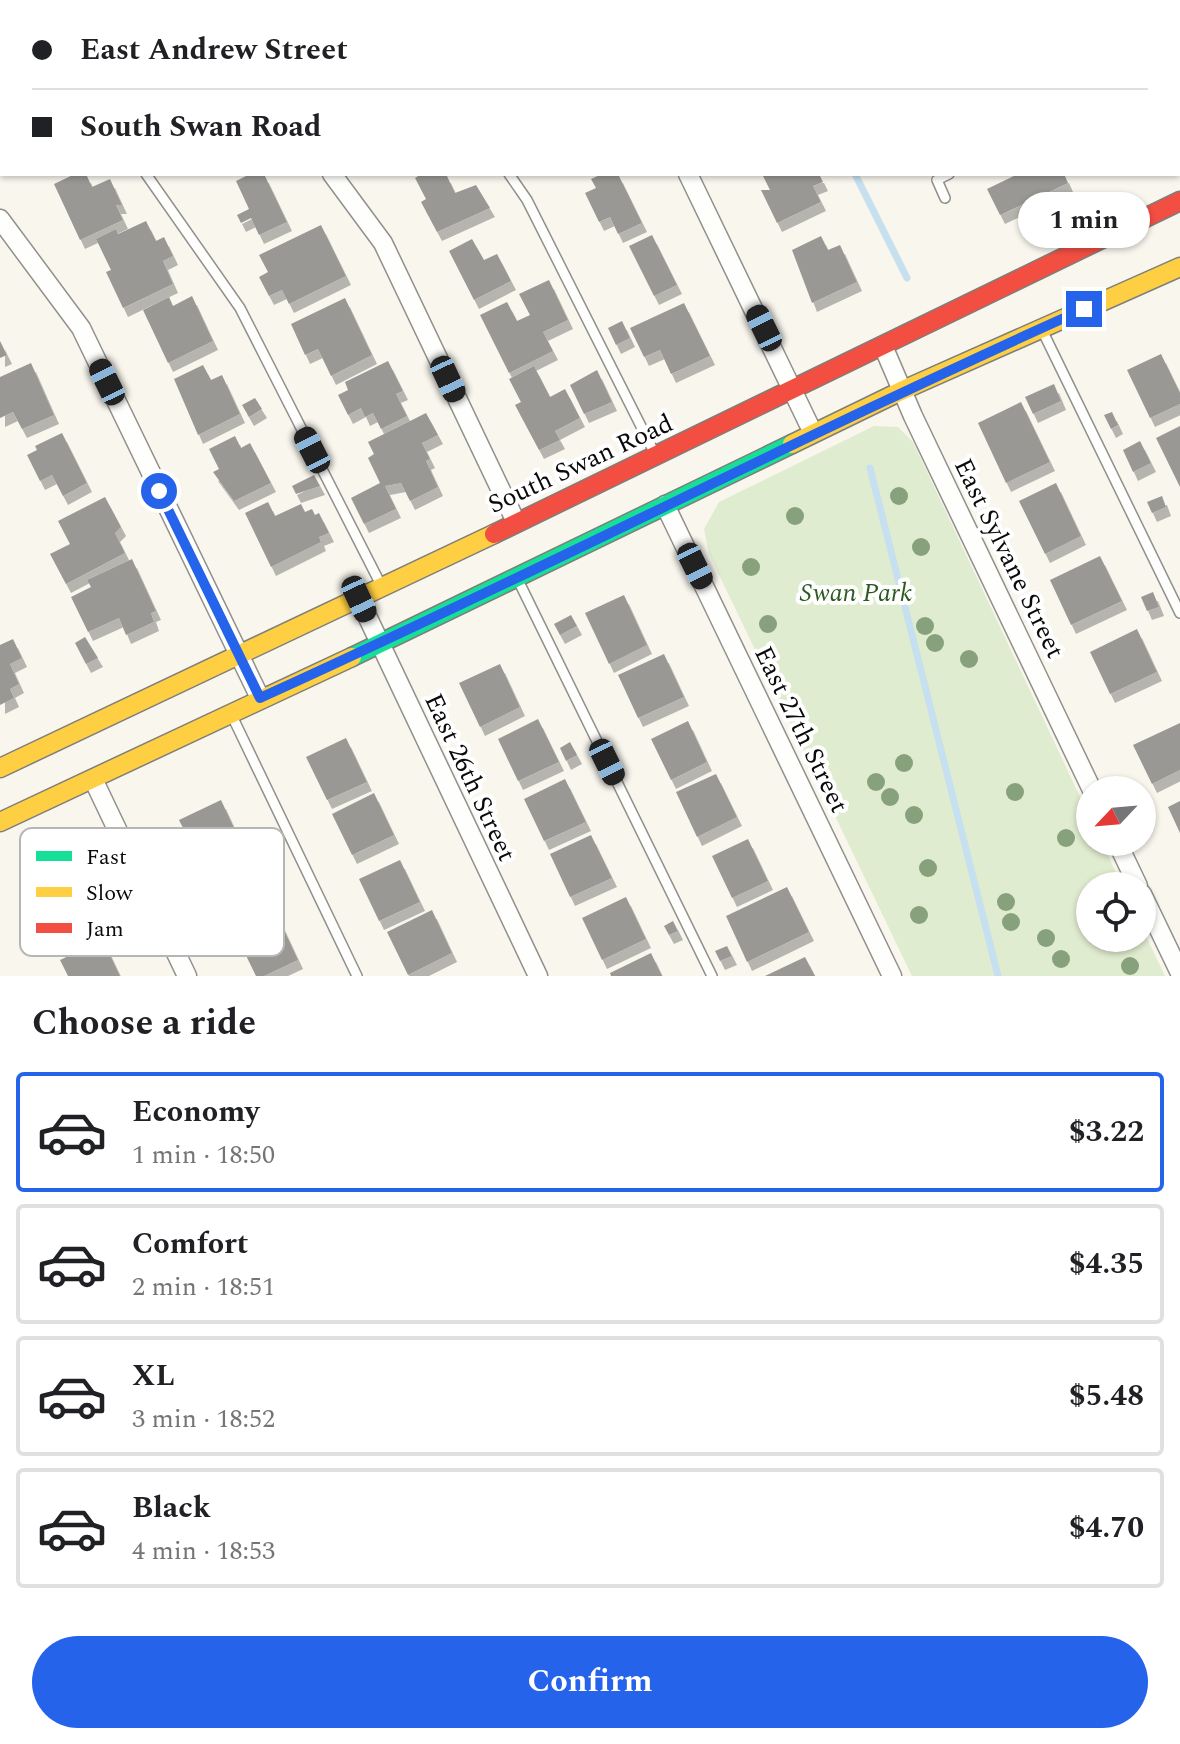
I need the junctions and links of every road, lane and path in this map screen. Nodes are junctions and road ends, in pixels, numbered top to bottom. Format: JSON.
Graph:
{"nodes":[{"id":1,"x":147,"y":176,"type":"edge"},
{"id":2,"x":333,"y":176,"type":"edge"},
{"id":3,"x":510,"y":176,"type":"edge"},
{"id":4,"x":689,"y":176,"type":"edge"},
{"id":5,"x":945,"y":176,"type":"edge"},
{"id":6,"x":945,"y":198,"type":"dead end"},
{"id":7,"x":1180,"y":201,"type":"edge"},
{"id":8,"x":0,"y":219,"type":"edge"},
{"id":9,"x":1180,"y":267,"type":"edge"},
{"id":10,"x":1041,"y":329,"type":"junction"},
{"id":11,"x":883,"y":346,"type":"junction"},
{"id":12,"x":792,"y":387,"type":"junction"},
{"id":13,"x":901,"y":391,"type":"junction"},
{"id":14,"x":813,"y":433,"type":"junction"},
{"id":15,"x":657,"y":457,"type":"junction"},
{"id":16,"x":665,"y":505,"type":"junction"},
{"id":17,"x":516,"y":522,"type":"junction"},
{"id":18,"x":517,"y":576,"type":"junction"},
{"id":19,"x":383,"y":588,"type":"junction"},
{"id":20,"x":359,"y":599,"type":"junction"},
{"id":21,"x":1180,"y":613,"type":"edge"},
{"id":22,"x":380,"y":644,"type":"junction"},
{"id":23,"x":238,"y":655,"type":"junction"},
{"id":24,"x":260,"y":698,"type":"junction"},
{"id":25,"x":230,"y":712,"type":"junction"},
{"id":26,"x":0,"y":768,"type":"edge"},
{"id":27,"x":1085,"y":776,"type":"edge"},
{"id":28,"x":93,"y":779,"type":"junction"},
{"id":29,"x":0,"y":822,"type":"edge"},
{"id":30,"x":116,"y":828,"type":"edge"},
{"id":31,"x":1156,"y":923,"type":"edge"},
{"id":32,"x":177,"y":956,"type":"edge"},
{"id":33,"x":1180,"y":973,"type":"edge"},
{"id":34,"x":187,"y":976,"type":"edge"},
{"id":35,"x":357,"y":976,"type":"edge"},
{"id":36,"x":538,"y":976,"type":"edge"},
{"id":37,"x":712,"y":976,"type":"edge"},
{"id":38,"x":892,"y":976,"type":"edge"}],
"edges":[{"from":1,"to":19,"type":"lane"},
{"from":2,"to":17,"type":"street"},
{"from":3,"to":15,"type":"lane"},
{"from":4,"to":12,"type":"street"},
{"from":5,"to":6,"type":"lane"},
{"from":7,"to":11,"type":"main road","name":"South Swan Road"},
{"from":8,"to":23,"type":"street"},
{"from":9,"to":10,"type":"main road"},
{"from":10,"to":13,"type":"main road"},
{"from":10,"to":21,"type":"lane"},
{"from":11,"to":12,"type":"main road","name":"South Swan Road"},
{"from":11,"to":13,"type":"street","name":"East Sylvane Street"},
{"from":12,"to":14,"type":"street"},
{"from":12,"to":15,"type":"main road","name":"South Swan Road"},
{"from":13,"to":14,"type":"main road"},
{"from":13,"to":27,"type":"street","name":"East Sylvane Street"},
{"from":14,"to":16,"type":"main road"},
{"from":15,"to":17,"type":"main road","name":"South Swan Road"},
{"from":16,"to":18,"type":"main road"},
{"from":16,"to":38,"type":"street","name":"East 27th Street"},
{"from":17,"to":19,"type":"main road","name":"South Swan Road"},
{"from":18,"to":22,"type":"main road"},
{"from":18,"to":37,"type":"lane"},
{"from":19,"to":20,"type":"main road","name":"South Swan Road"},
{"from":20,"to":22,"type":"street","name":"East 26th Street"},
{"from":20,"to":23,"type":"main road","name":"South Swan Road"},
{"from":22,"to":24,"type":"main road"},
{"from":22,"to":36,"type":"street","name":"East 26th Street"},
{"from":23,"to":24,"type":"street"},
{"from":23,"to":26,"type":"main road","name":"South Swan Road"},
{"from":24,"to":25,"type":"main road"},
{"from":25,"to":28,"type":"main road"},
{"from":25,"to":35,"type":"lane"},
{"from":28,"to":29,"type":"main road"},
{"from":28,"to":30,"type":"street"},
{"from":31,"to":33,"type":"street"},
{"from":32,"to":34,"type":"street"}]}
